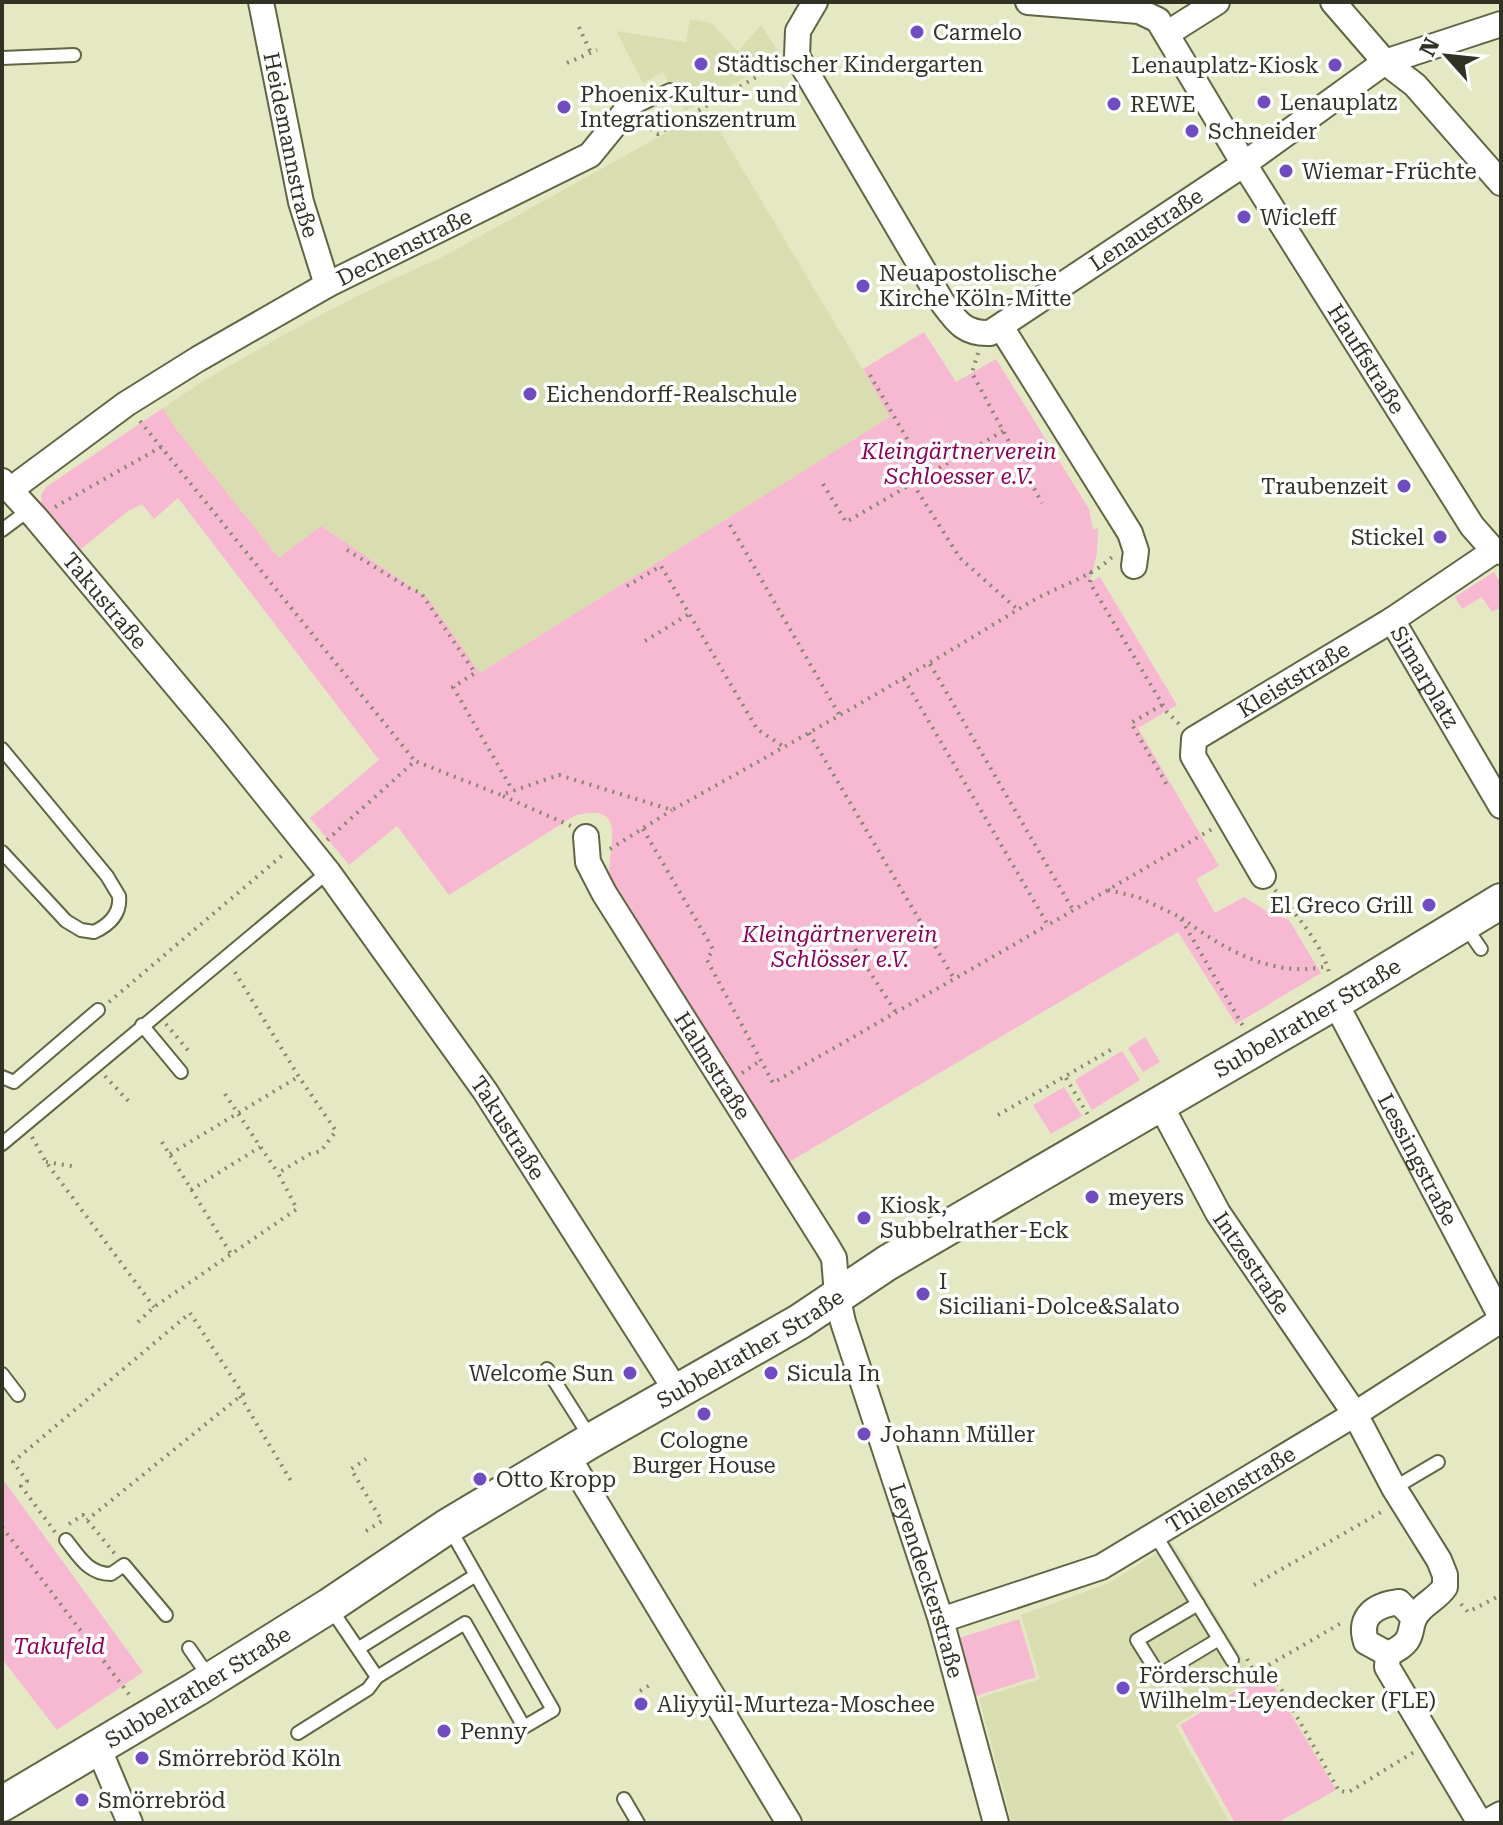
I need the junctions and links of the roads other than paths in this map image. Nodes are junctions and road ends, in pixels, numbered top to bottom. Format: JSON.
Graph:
{"nodes":[{"id":1,"x":261,"y":2,"type":"edge"},
{"id":2,"x":815,"y":2,"type":"edge"},
{"id":3,"x":1028,"y":2,"type":"edge"},
{"id":4,"x":1217,"y":2,"type":"edge"},
{"id":5,"x":1333,"y":2,"type":"edge"},
{"id":6,"x":1501,"y":24,"type":"edge"},
{"id":7,"x":1168,"y":33,"type":"junction"},
{"id":8,"x":74,"y":55,"type":"dead end"},
{"id":9,"x":2,"y":58,"type":"edge"},
{"id":10,"x":1385,"y":62,"type":"junction"},
{"id":11,"x":670,"y":90,"type":"dead end"},
{"id":12,"x":625,"y":112,"type":"joint"},
{"id":13,"x":1244,"y":164,"type":"junction"},
{"id":14,"x":1501,"y":183,"type":"edge"},
{"id":15,"x":327,"y":285,"type":"junction"},
{"id":16,"x":1001,"y":327,"type":"junction"},
{"id":17,"x":6,"y":486,"type":"edge"},
{"id":18,"x":33,"y":514,"type":"junction"},
{"id":19,"x":2,"y":530,"type":"edge"},
{"id":20,"x":1497,"y":552,"type":"edge"},
{"id":21,"x":1134,"y":566,"type":"dead end"},
{"id":22,"x":1392,"y":620,"type":"junction"},
{"id":23,"x":2,"y":749,"type":"edge"},
{"id":24,"x":1501,"y":806,"type":"edge"},
{"id":25,"x":586,"y":837,"type":"road end"},
{"id":26,"x":2,"y":852,"type":"edge"},
{"id":27,"x":328,"y":872,"type":"junction"},
{"id":28,"x":1263,"y":876,"type":"road end"},
{"id":29,"x":1501,"y":901,"type":"edge"},
{"id":30,"x":1335,"y":1002,"type":"junction"},
{"id":31,"x":98,"y":1010,"type":"road end"},
{"id":32,"x":142,"y":1025,"type":"junction"},
{"id":33,"x":181,"y":1072,"type":"dead end"},
{"id":34,"x":2,"y":1077,"type":"edge"},
{"id":35,"x":1160,"y":1104,"type":"junction"},
{"id":36,"x":2,"y":1144,"type":"edge"},
{"id":37,"x":837,"y":1295,"type":"junction"},
{"id":38,"x":1501,"y":1318,"type":"edge"},
{"id":39,"x":547,"y":1369,"type":"dead end"},
{"id":40,"x":2,"y":1374,"type":"edge"},
{"id":41,"x":677,"y":1392,"type":"junction"},
{"id":42,"x":18,"y":1395,"type":"dead end"},
{"id":43,"x":1355,"y":1414,"type":"junction"},
{"id":44,"x":579,"y":1448,"type":"junction"},
{"id":45,"x":1438,"y":1462,"type":"dead end"},
{"id":46,"x":1395,"y":1489,"type":"junction"},
{"id":47,"x":448,"y":1526,"type":"junction"},
{"id":48,"x":1156,"y":1536,"type":"junction"},
{"id":49,"x":66,"y":1540,"type":"dead end"},
{"id":50,"x":476,"y":1575,"type":"junction"},
{"id":51,"x":1198,"y":1604,"type":"junction"},
{"id":52,"x":329,"y":1606,"type":"junction"},
{"id":53,"x":166,"y":1615,"type":"dead end"},
{"id":54,"x":1414,"y":1618,"type":"junction"},
{"id":55,"x":941,"y":1620,"type":"junction"},
{"id":56,"x":1219,"y":1639,"type":"junction"},
{"id":57,"x":189,"y":1648,"type":"dead end"},
{"id":58,"x":359,"y":1648,"type":"junction"},
{"id":59,"x":1388,"y":1654,"type":"junction"},
{"id":60,"x":1232,"y":1660,"type":"dead end"},
{"id":61,"x":377,"y":1677,"type":"junction"},
{"id":62,"x":211,"y":1680,"type":"junction"},
{"id":63,"x":298,"y":1733,"type":"dead end"},
{"id":64,"x":98,"y":1747,"type":"junction"},
{"id":65,"x":624,"y":1799,"type":"dead end"},
{"id":66,"x":2,"y":1804,"type":"edge"},
{"id":67,"x":1501,"y":1814,"type":"edge"},
{"id":68,"x":130,"y":1823,"type":"edge"},
{"id":69,"x":638,"y":1823,"type":"edge"},
{"id":70,"x":789,"y":1823,"type":"edge"},
{"id":71,"x":996,"y":1823,"type":"edge"},
{"id":72,"x":1483,"y":1823,"type":"edge"}],
"edges":[{"from":1,"to":15,"type":"street","name":"Heidemannstraße"},
{"from":2,"to":16,"type":"street"},
{"from":3,"to":7,"type":"street"},
{"from":4,"to":7,"type":"street"},
{"from":5,"to":10,"type":"street"},
{"from":6,"to":10,"type":"street"},
{"from":7,"to":13,"type":"street"},
{"from":8,"to":9,"type":"lane"},
{"from":10,"to":13,"type":"street"},
{"from":10,"to":14,"type":"street"},
{"from":11,"to":12,"type":"lane"},
{"from":12,"to":15,"type":"street","name":"Dechenstraße"},
{"from":13,"to":16,"type":"street","name":"Lenaustraße"},
{"from":13,"to":20,"type":"street","name":"Hauffstraße"},
{"from":15,"to":17,"type":"street","name":"Dechenstraße"},
{"from":16,"to":21,"type":"street"},
{"from":17,"to":18,"type":"street","name":"Takustraße"},
{"from":18,"to":19,"type":"lane"},
{"from":18,"to":27,"type":"street","name":"Takustraße"},
{"from":20,"to":22,"type":"street","name":"Simarplatz"},
{"from":22,"to":24,"type":"street","name":"Simarplatz"},
{"from":22,"to":28,"type":"street","name":"Kleiststraße"},
{"from":23,"to":26,"type":"lane"},
{"from":25,"to":37,"type":"street","name":"Halmstraße"},
{"from":27,"to":32,"type":"lane"},
{"from":27,"to":41,"type":"street","name":"Takustraße"},
{"from":29,"to":30,"type":"main road","name":"Subbelrather Straße"},
{"from":30,"to":35,"type":"main road","name":"Subbelrather Straße"},
{"from":30,"to":38,"type":"street","name":"Lessingstraße"},
{"from":31,"to":34,"type":"lane"},
{"from":32,"to":33,"type":"lane"},
{"from":32,"to":36,"type":"lane"},
{"from":35,"to":37,"type":"main road","name":"Subbelrather Straße"},
{"from":35,"to":43,"type":"street","name":"Intzestraße"},
{"from":37,"to":41,"type":"main road","name":"Subbelrather Straße"},
{"from":37,"to":55,"type":"street","name":"Leyendeckerstraße"},
{"from":38,"to":43,"type":"street","name":"Thielenstraße"},
{"from":39,"to":44,"type":"lane"},
{"from":40,"to":42,"type":"lane"},
{"from":41,"to":44,"type":"main road","name":"Subbelrather Straße"},
{"from":43,"to":46,"type":"street","name":"Intzestraße"},
{"from":43,"to":48,"type":"street","name":"Thielenstraße"},
{"from":44,"to":47,"type":"main road","name":"Subbelrather Straße"},
{"from":44,"to":70,"type":"street"},
{"from":45,"to":46,"type":"lane"},
{"from":46,"to":54,"type":"street","name":"Intzestraße"},
{"from":47,"to":50,"type":"lane"},
{"from":47,"to":52,"type":"main road","name":"Subbelrather Straße"},
{"from":48,"to":51,"type":"lane"},
{"from":48,"to":55,"type":"street","name":"Thielenstraße"},
{"from":49,"to":53,"type":"lane"},
{"from":50,"to":58,"type":"lane"},
{"from":50,"to":61,"type":"lane"},
{"from":51,"to":56,"type":"lane"},
{"from":51,"to":56,"type":"lane"},
{"from":52,"to":58,"type":"lane"},
{"from":52,"to":62,"type":"main road","name":"Subbelrather Straße"},
{"from":54,"to":59,"type":"street"},
{"from":54,"to":59,"type":"street"},
{"from":55,"to":71,"type":"street","name":"Leyendeckerstraße"},
{"from":56,"to":60,"type":"lane"},
{"from":57,"to":62,"type":"lane"},
{"from":58,"to":61,"type":"lane"},
{"from":59,"to":72,"type":"street"},
{"from":61,"to":63,"type":"lane"},
{"from":62,"to":64,"type":"main road","name":"Subbelrather Straße"},
{"from":64,"to":66,"type":"main road","name":"Subbelrather Straße"},
{"from":64,"to":68,"type":"street"},
{"from":65,"to":69,"type":"lane"},
{"from":67,"to":72,"type":"street"}]}
